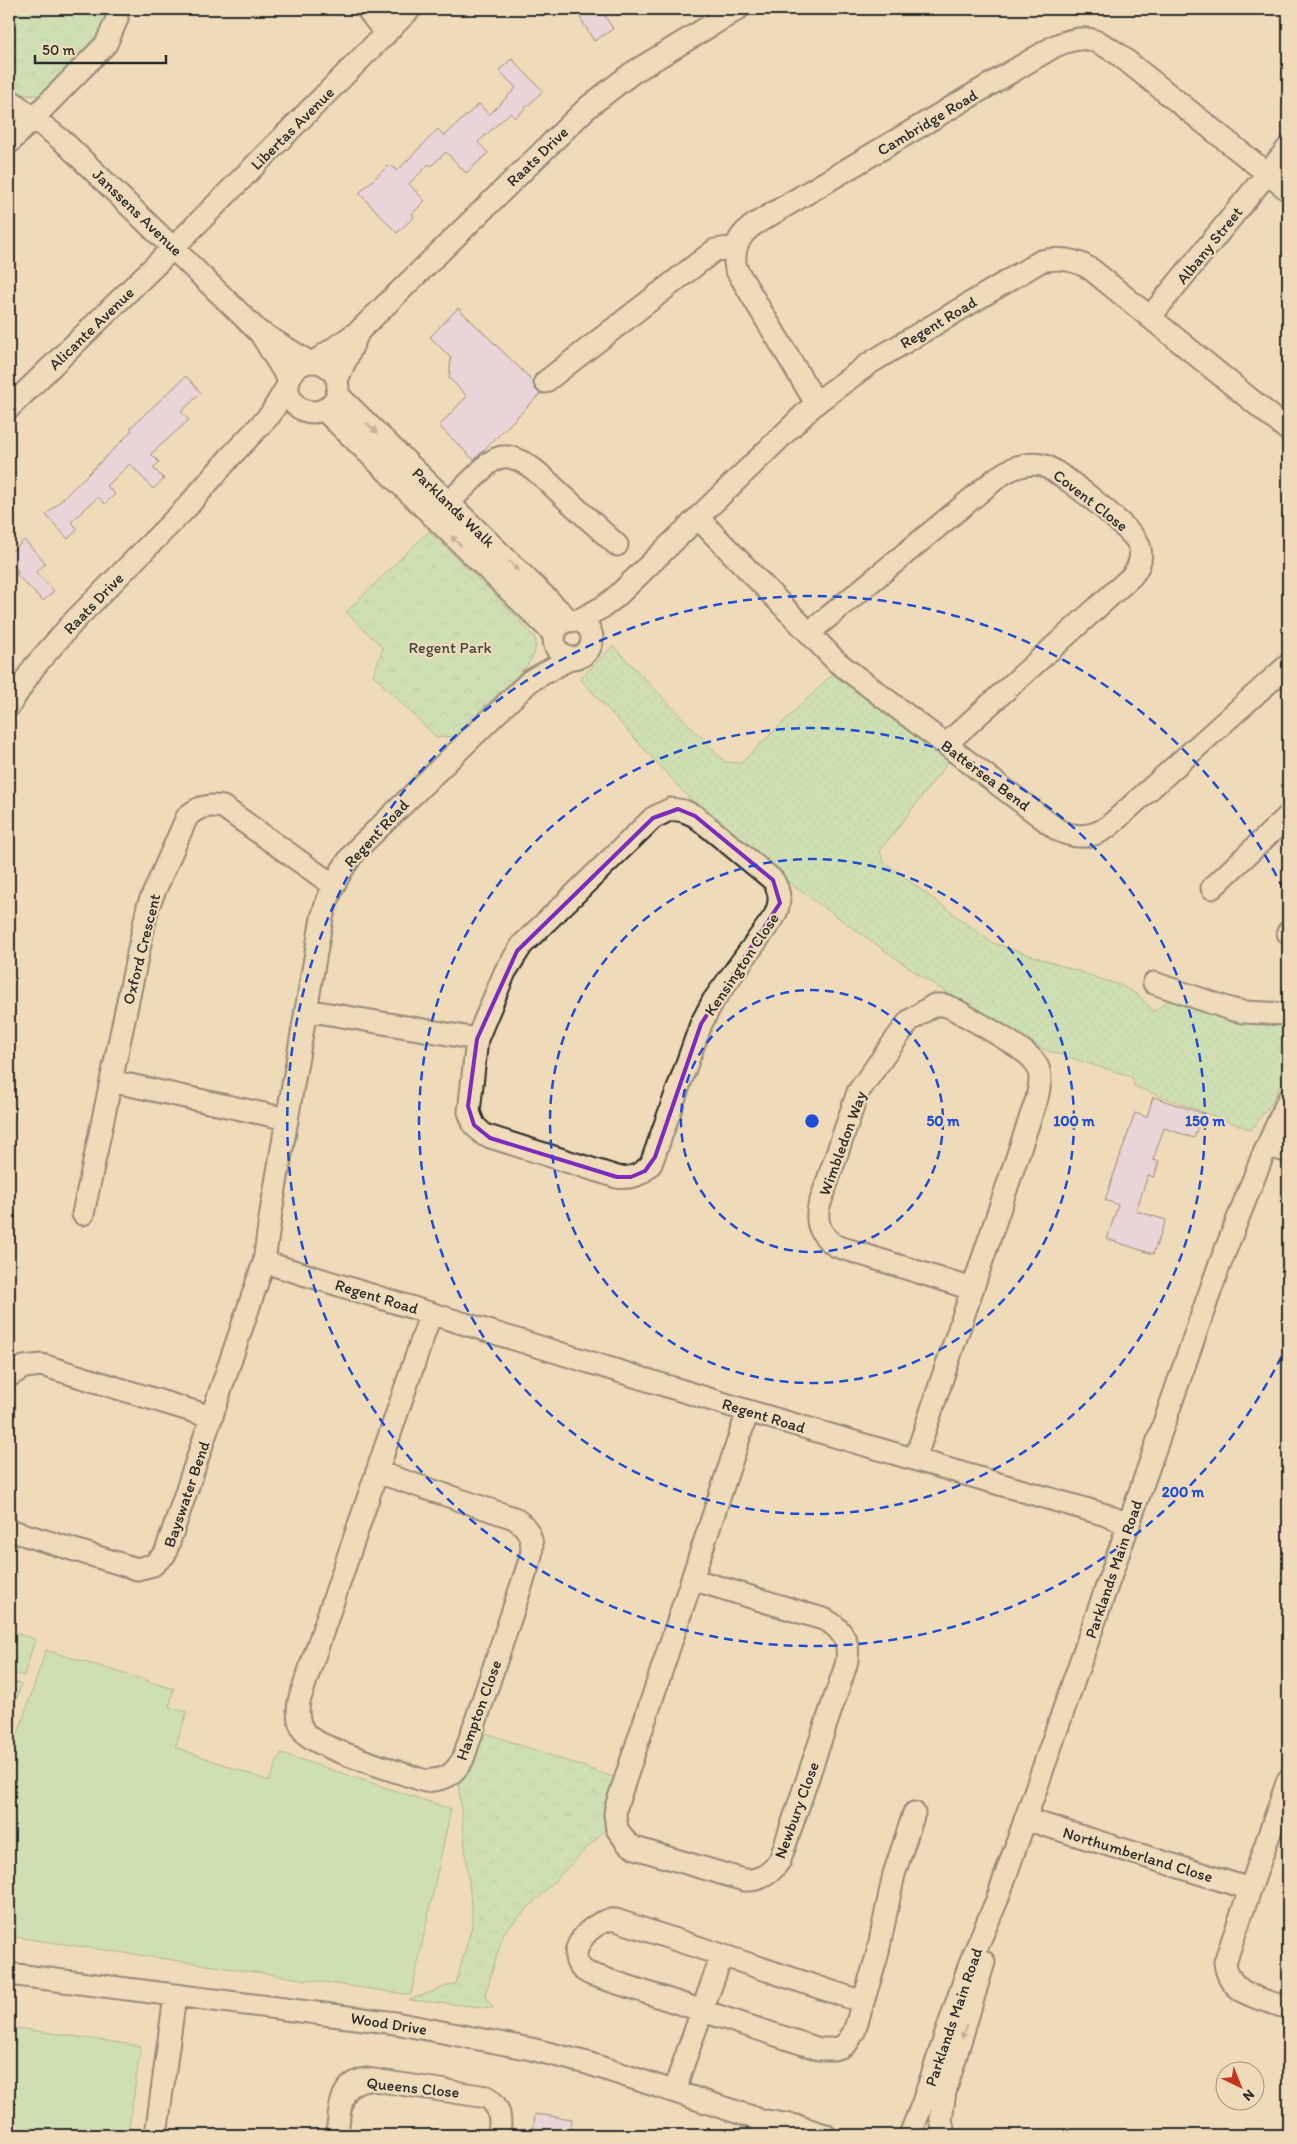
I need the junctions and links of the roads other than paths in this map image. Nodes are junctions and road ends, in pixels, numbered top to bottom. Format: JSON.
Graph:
{"nodes":[{"id":1,"x":116,"y":9,"type":"edge"},
{"id":2,"x":367,"y":9,"type":"edge"},
{"id":3,"x":410,"y":9,"type":"edge"},
{"id":4,"x":738,"y":9,"type":"edge"},
{"id":5,"x":386,"y":34,"type":"junction"},
{"id":6,"x":9,"y":99,"type":"edge"},
{"id":7,"x":35,"y":118,"type":"junction"},
{"id":8,"x":9,"y":144,"type":"edge"},
{"id":9,"x":1288,"y":148,"type":"edge"},
{"id":10,"x":1268,"y":173,"type":"junction"},
{"id":11,"x":1288,"y":190,"type":"edge"},
{"id":12,"x":174,"y":247,"type":"junction"},
{"id":13,"x":735,"y":247,"type":"junction"},
{"id":14,"x":1150,"y":317,"type":"junction"},
{"id":15,"x":359,"y":331,"type":"junction"},
{"id":16,"x":260,"y":333,"type":"junction"},
{"id":17,"x":311,"y":362,"type":"junction"},
{"id":18,"x":288,"y":382,"type":"junction"},
{"id":19,"x":545,"y":382,"type":"dead end"},
{"id":20,"x":327,"y":399,"type":"junction"},
{"id":21,"x":816,"y":403,"type":"junction"},
{"id":22,"x":9,"y":408,"type":"edge"},
{"id":23,"x":1288,"y":430,"type":"edge"},
{"id":24,"x":449,"y":502,"type":"junction"},
{"id":25,"x":186,"y":507,"type":"junction"},
{"id":26,"x":432,"y":518,"type":"junction"},
{"id":27,"x":698,"y":518,"type":"junction"},
{"id":28,"x":617,"y":545,"type":"dead end"},
{"id":29,"x":616,"y":597,"type":"junction"},
{"id":30,"x":573,"y":621,"type":"junction"},
{"id":31,"x":810,"y":632,"type":"junction"},
{"id":32,"x":554,"y":639,"type":"junction"},
{"id":33,"x":592,"y":640,"type":"junction"},
{"id":34,"x":571,"y":658,"type":"junction"},
{"id":35,"x":1288,"y":664,"type":"edge"},
{"id":36,"x":530,"y":681,"type":"junction"},
{"id":37,"x":9,"y":706,"type":"edge"},
{"id":38,"x":946,"y":744,"type":"junction"},
{"id":39,"x":1288,"y":816,"type":"edge"},
{"id":40,"x":333,"y":885,"type":"junction"},
{"id":41,"x":1212,"y":888,"type":"dead end"},
{"id":42,"x":1154,"y":983,"type":"dead end"},
{"id":43,"x":306,"y":1010,"type":"junction"},
{"id":44,"x":1288,"y":1014,"type":"edge"},
{"id":45,"x":477,"y":1039,"type":"junction"},
{"id":46,"x":111,"y":1081,"type":"junction"},
{"id":47,"x":1288,"y":1100,"type":"edge"},
{"id":48,"x":287,"y":1119,"type":"junction"},
{"id":49,"x":1268,"y":1145,"type":"junction"},
{"id":50,"x":1288,"y":1152,"type":"edge"},
{"id":51,"x":83,"y":1214,"type":"dead end"},
{"id":52,"x":264,"y":1262,"type":"junction"},
{"id":53,"x":972,"y":1289,"type":"junction"},
{"id":54,"x":430,"y":1313,"type":"junction"},
{"id":55,"x":9,"y":1376,"type":"edge"},
{"id":56,"x":748,"y":1411,"type":"junction"},
{"id":57,"x":212,"y":1417,"type":"junction"},
{"id":58,"x":915,"y":1459,"type":"junction"},
{"id":59,"x":376,"y":1472,"type":"junction"},
{"id":60,"x":1129,"y":1525,"type":"junction"},
{"id":61,"x":9,"y":1530,"type":"edge"},
{"id":62,"x":692,"y":1580,"type":"junction"},
{"id":63,"x":1288,"y":1780,"type":"edge"},
{"id":64,"x":914,"y":1813,"type":"dead end"},
{"id":65,"x":1025,"y":1819,"type":"junction"},
{"id":66,"x":1250,"y":1889,"type":"junction"},
{"id":67,"x":997,"y":1900,"type":"junction"},
{"id":68,"x":722,"y":1955,"type":"junction"},
{"id":69,"x":9,"y":1974,"type":"edge"},
{"id":70,"x":176,"y":1996,"type":"junction"},
{"id":71,"x":863,"y":2002,"type":"junction"},
{"id":72,"x":1288,"y":2008,"type":"edge"},
{"id":73,"x":702,"y":2011,"type":"junction"},
{"id":74,"x":677,"y":2092,"type":"junction"},
{"id":75,"x":759,"y":2120,"type":"junction"},
{"id":76,"x":156,"y":2135,"type":"edge"},
{"id":77,"x":336,"y":2135,"type":"edge"},
{"id":78,"x":499,"y":2135,"type":"edge"},
{"id":79,"x":784,"y":2135,"type":"edge"},
{"id":80,"x":825,"y":2135,"type":"edge"},
{"id":81,"x":909,"y":2135,"type":"edge"},
{"id":82,"x":930,"y":2135,"type":"edge"},
{"id":83,"x":944,"y":2135,"type":"edge"}],
"edges":[{"from":1,"to":7,"type":"street"},
{"from":2,"to":5,"type":"street"},
{"from":3,"to":5,"type":"street","name":"Libertas Avenue"},
{"from":4,"to":15,"type":"street","name":"Raats Drive"},
{"from":5,"to":12,"type":"street","name":"Libertas Avenue"},
{"from":6,"to":7,"type":"street","name":"Janssens Avenue"},
{"from":7,"to":8,"type":"street"},
{"from":7,"to":12,"type":"street","name":"Janssens Avenue"},
{"from":9,"to":10,"type":"street","name":"Albany Street"},
{"from":10,"to":11,"type":"street","name":"Cambridge Road"},
{"from":10,"to":13,"type":"street","name":"Cambridge Road"},
{"from":10,"to":14,"type":"street","name":"Albany Street"},
{"from":12,"to":16,"type":"street","name":"Janssens Avenue"},
{"from":12,"to":22,"type":"street","name":"Alicante Avenue"},
{"from":13,"to":19,"type":"street"},
{"from":13,"to":21,"type":"street"},
{"from":14,"to":21,"type":"street","name":"Regent Road"},
{"from":14,"to":23,"type":"street","name":"Regent Road"},
{"from":15,"to":17,"type":"street","name":"Raats Drive"},
{"from":15,"to":20,"type":"street","name":"Raats Drive"},
{"from":16,"to":17,"type":"street","name":"Janssens Avenue"},
{"from":16,"to":18,"type":"street","name":"Janssens Avenue"},
{"from":17,"to":18,"type":"street"},
{"from":17,"to":20,"type":"street"},
{"from":18,"to":20,"type":"street"},
{"from":18,"to":25,"type":"street","name":"Raats Drive"},
{"from":20,"to":24,"type":"street","name":"Parklands Walk","one_way":true},
{"from":20,"to":25,"type":"street","name":"Raats Drive"},
{"from":20,"to":26,"type":"street","name":"Parklands Walk"},
{"from":21,"to":27,"type":"street","name":"Regent Road"},
{"from":24,"to":26,"type":"street"},
{"from":24,"to":28,"type":"street"},
{"from":24,"to":30,"type":"street","name":"Parklands Walk","one_way":true},
{"from":25,"to":37,"type":"street","name":"Raats Drive"},
{"from":32,"to":26,"type":"street","name":"Parklands Walk","one_way":true},
{"from":27,"to":29,"type":"street","name":"Regent Road"},
{"from":27,"to":31,"type":"street","name":"Battersea Bend"},
{"from":29,"to":30,"type":"street","name":"Regent Road"},
{"from":29,"to":33,"type":"street","name":"Regent Road"},
{"from":30,"to":32,"type":"street"},
{"from":30,"to":33,"type":"street"},
{"from":31,"to":38,"type":"street","name":"Battersea Bend"},
{"from":31,"to":38,"type":"street","name":"Covent Close"},
{"from":32,"to":34,"type":"street"},
{"from":32,"to":36,"type":"street","name":"Regent Road"},
{"from":33,"to":34,"type":"street"},
{"from":34,"to":36,"type":"street","name":"Regent Road"},
{"from":35,"to":38,"type":"street","name":"Battersea Bend"},
{"from":36,"to":40,"type":"street","name":"Regent Road"},
{"from":39,"to":41,"type":"street"},
{"from":40,"to":43,"type":"street","name":"Regent Road"},
{"from":40,"to":46,"type":"street","name":"Oxford Crescent"},
{"from":42,"to":44,"type":"street"},
{"from":43,"to":45,"type":"street"},
{"from":43,"to":48,"type":"street","name":"Regent Road"},
{"from":45,"to":45,"type":"street","name":"Kensington Close"},
{"from":46,"to":48,"type":"street"},
{"from":46,"to":51,"type":"street","name":"Oxford Crescent"},
{"from":47,"to":49,"type":"street","name":"Parklands Main Road"},
{"from":48,"to":52,"type":"street","name":"Regent Road"},
{"from":49,"to":50,"type":"street"},
{"from":49,"to":60,"type":"street","name":"Parklands Main Road"},
{"from":52,"to":54,"type":"street","name":"Regent Road"},
{"from":52,"to":57,"type":"street","name":"Bayswater Bend"},
{"from":53,"to":53,"type":"street","name":"Wimbledon Way"},
{"from":53,"to":58,"type":"street","name":"Wimbledon Way"},
{"from":54,"to":56,"type":"street","name":"Regent Road"},
{"from":54,"to":59,"type":"street","name":"Hampton Close"},
{"from":55,"to":57,"type":"street"},
{"from":56,"to":58,"type":"street","name":"Regent Road"},
{"from":56,"to":62,"type":"street","name":"Newbury Close"},
{"from":57,"to":61,"type":"street","name":"Bayswater Bend"},
{"from":58,"to":60,"type":"street","name":"Regent Road"},
{"from":59,"to":59,"type":"street","name":"Hampton Close"},
{"from":60,"to":65,"type":"street","name":"Parklands Main Road"},
{"from":62,"to":62,"type":"street","name":"Newbury Close"},
{"from":63,"to":66,"type":"street"},
{"from":64,"to":71,"type":"street"},
{"from":65,"to":66,"type":"street","name":"Northumberland Close"},
{"from":65,"to":67,"type":"street","name":"Parklands Main Road"},
{"from":66,"to":72,"type":"street"},
{"from":67,"to":81,"type":"street","name":"Parklands Main Road"},
{"from":67,"to":83,"type":"street","name":"Parklands Main Road","one_way":true},
{"from":68,"to":71,"type":"street"},
{"from":68,"to":73,"type":"street"},
{"from":68,"to":73,"type":"street"},
{"from":69,"to":70,"type":"street","name":"Wood Drive"},
{"from":70,"to":74,"type":"street","name":"Wood Drive"},
{"from":70,"to":76,"type":"street"},
{"from":71,"to":73,"type":"street"},
{"from":73,"to":74,"type":"street"},
{"from":74,"to":75,"type":"street","name":"Wood Drive"},
{"from":75,"to":79,"type":"street","name":"Wood Drive"},
{"from":75,"to":80,"type":"street","name":"Wood Drive"},
{"from":77,"to":78,"type":"street","name":"Queens Close"},
{"from":81,"to":82,"type":"street"}]}
